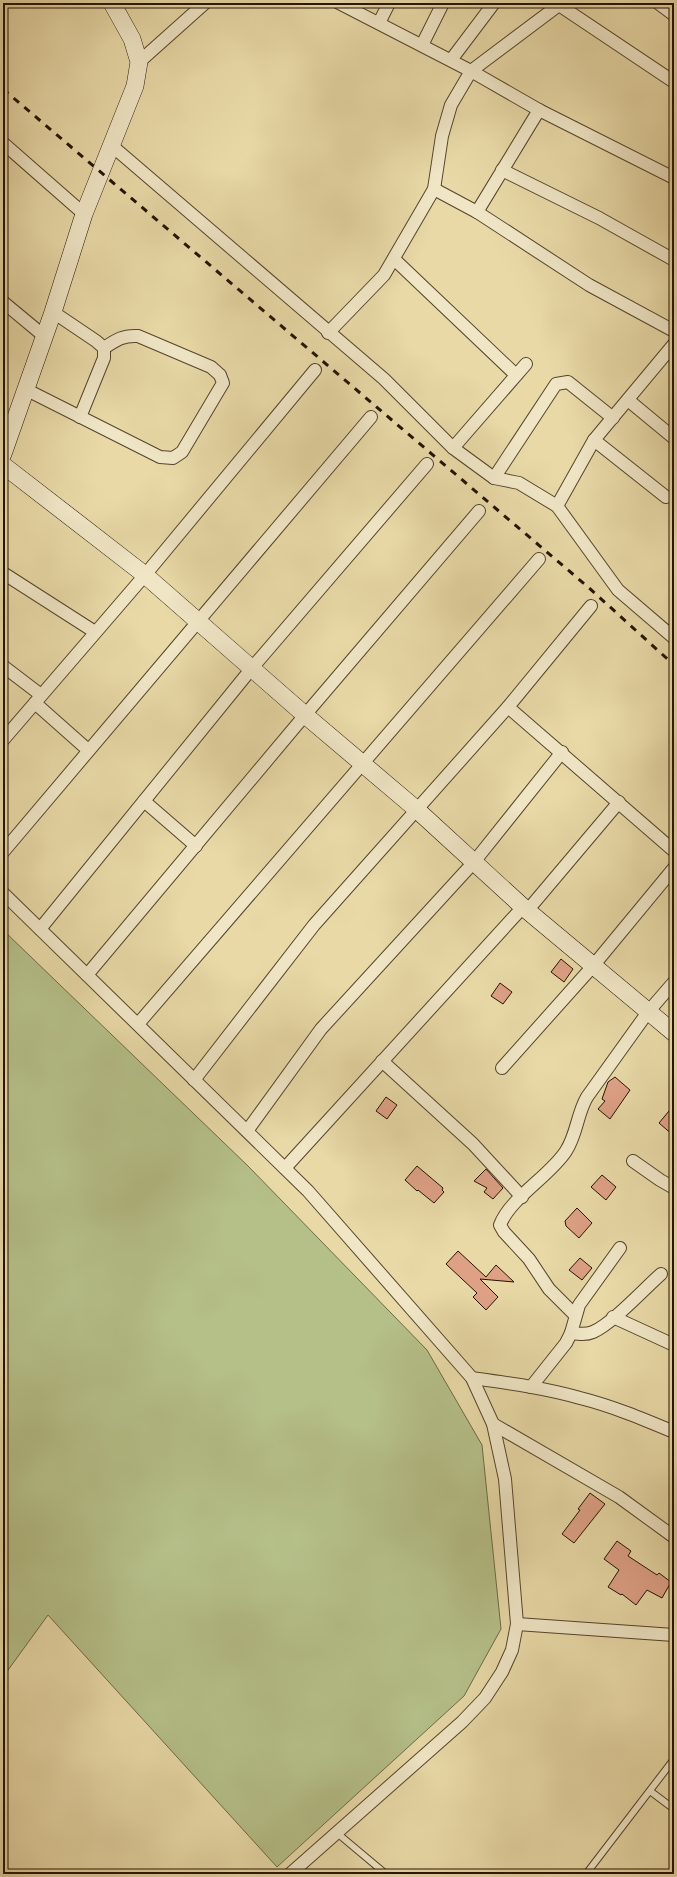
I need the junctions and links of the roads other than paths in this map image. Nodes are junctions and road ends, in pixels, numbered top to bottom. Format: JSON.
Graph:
{"nodes":[{"id":1,"x":112,"y":3,"type":"edge"},
{"id":2,"x":205,"y":3,"type":"edge"},
{"id":3,"x":339,"y":3,"type":"edge"},
{"id":4,"x":389,"y":3,"type":"edge"},
{"id":5,"x":443,"y":3,"type":"edge"},
{"id":6,"x":494,"y":3,"type":"edge"},
{"id":7,"x":658,"y":3,"type":"edge"},
{"id":8,"x":558,"y":4,"type":"edge"},
{"id":9,"x":674,"y":15,"type":"edge"},
{"id":10,"x":379,"y":23,"type":"junction"},
{"id":11,"x":422,"y":46,"type":"junction"},
{"id":12,"x":451,"y":60,"type":"junction"},
{"id":13,"x":139,"y":62,"type":"junction"},
{"id":14,"x":471,"y":70,"type":"junction"},
{"id":15,"x":674,"y":82,"type":"edge"},
{"id":16,"x":539,"y":110,"type":"junction"},
{"id":17,"x":3,"y":143,"type":"edge"},
{"id":18,"x":111,"y":144,"type":"junction"},
{"id":19,"x":502,"y":170,"type":"junction"},
{"id":20,"x":674,"y":178,"type":"edge"},
{"id":21,"x":434,"y":189,"type":"junction"},
{"id":22,"x":476,"y":212,"type":"junction"},
{"id":23,"x":84,"y":214,"type":"junction"},
{"id":24,"x":394,"y":259,"type":"junction"},
{"id":25,"x":674,"y":260,"type":"edge"},
{"id":26,"x":3,"y":302,"type":"edge"},
{"id":27,"x":53,"y":312,"type":"junction"},
{"id":28,"x":674,"y":331,"type":"edge"},
{"id":29,"x":328,"y":333,"type":"junction"},
{"id":30,"x":44,"y":336,"type":"junction"},
{"id":31,"x":674,"y":344,"type":"edge"},
{"id":32,"x":104,"y":348,"type":"junction"},
{"id":33,"x":526,"y":364,"type":"dead end"},
{"id":34,"x":315,"y":370,"type":"dead end"},
{"id":35,"x":516,"y":376,"type":"junction"},
{"id":36,"x":25,"y":389,"type":"junction"},
{"id":37,"x":628,"y":400,"type":"junction"},
{"id":38,"x":80,"y":417,"type":"junction"},
{"id":39,"x":371,"y":417,"type":"dead end"},
{"id":40,"x":613,"y":418,"type":"junction"},
{"id":41,"x":674,"y":438,"type":"edge"},
{"id":42,"x":594,"y":440,"type":"junction"},
{"id":43,"x":453,"y":448,"type":"junction"},
{"id":44,"x":3,"y":454,"type":"edge"},
{"id":45,"x":427,"y":464,"type":"dead end"},
{"id":46,"x":3,"y":465,"type":"edge"},
{"id":47,"x":494,"y":478,"type":"junction"},
{"id":48,"x":666,"y":497,"type":"dead end"},
{"id":49,"x":557,"y":506,"type":"junction"},
{"id":50,"x":479,"y":511,"type":"dead end"},
{"id":51,"x":539,"y":559,"type":"dead end"},
{"id":52,"x":3,"y":573,"type":"edge"},
{"id":53,"x":146,"y":575,"type":"junction"},
{"id":54,"x":591,"y":606,"type":"dead end"},
{"id":55,"x":197,"y":621,"type":"junction"},
{"id":56,"x":95,"y":632,"type":"junction"},
{"id":57,"x":674,"y":638,"type":"edge"},
{"id":58,"x":3,"y":666,"type":"edge"},
{"id":59,"x":252,"y":668,"type":"junction"},
{"id":60,"x":38,"y":699,"type":"junction"},
{"id":61,"x":508,"y":707,"type":"junction"},
{"id":62,"x":305,"y":715,"type":"junction"},
{"id":63,"x":3,"y":740,"type":"edge"},
{"id":64,"x":88,"y":750,"type":"junction"},
{"id":65,"x":562,"y":752,"type":"junction"},
{"id":66,"x":363,"y":763,"type":"junction"},
{"id":67,"x":144,"y":801,"type":"junction"},
{"id":68,"x":619,"y":802,"type":"junction"},
{"id":69,"x":416,"y":809,"type":"junction"},
{"id":70,"x":196,"y":846,"type":"junction"},
{"id":71,"x":674,"y":851,"type":"edge"},
{"id":72,"x":3,"y":852,"type":"edge"},
{"id":73,"x":474,"y":862,"type":"junction"},
{"id":74,"x":674,"y":868,"type":"edge"},
{"id":75,"x":3,"y":893,"type":"edge"},
{"id":76,"x":525,"y":909,"type":"junction"},
{"id":77,"x":40,"y":929,"type":"junction"},
{"id":78,"x":593,"y":966,"type":"junction"},
{"id":79,"x":87,"y":975,"type":"junction"},
{"id":80,"x":674,"y":982,"type":"edge"},
{"id":81,"x":648,"y":1012,"type":"junction"},
{"id":82,"x":138,"y":1024,"type":"junction"},
{"id":83,"x":674,"y":1033,"type":"edge"},
{"id":84,"x":382,"y":1062,"type":"junction"},
{"id":85,"x":502,"y":1068,"type":"dead end"},
{"id":86,"x":194,"y":1080,"type":"junction"},
{"id":87,"x":247,"y":1131,"type":"junction"},
{"id":88,"x":633,"y":1161,"type":"dead end"},
{"id":89,"x":285,"y":1168,"type":"junction"},
{"id":90,"x":674,"y":1188,"type":"edge"},
{"id":91,"x":522,"y":1197,"type":"junction"},
{"id":92,"x":620,"y":1248,"type":"dead end"},
{"id":93,"x":661,"y":1274,"type":"dead end"},
{"id":94,"x":575,"y":1315,"type":"junction"},
{"id":95,"x":613,"y":1317,"type":"junction"},
{"id":96,"x":571,"y":1333,"type":"junction"},
{"id":97,"x":674,"y":1345,"type":"edge"},
{"id":98,"x":472,"y":1378,"type":"junction"},
{"id":99,"x":531,"y":1387,"type":"junction"},
{"id":100,"x":493,"y":1424,"type":"junction"},
{"id":101,"x":674,"y":1432,"type":"edge"},
{"id":102,"x":674,"y":1537,"type":"edge"},
{"id":103,"x":517,"y":1624,"type":"junction"},
{"id":104,"x":674,"y":1635,"type":"edge"},
{"id":105,"x":674,"y":1759,"type":"edge"},
{"id":106,"x":650,"y":1790,"type":"junction"},
{"id":107,"x":674,"y":1810,"type":"edge"},
{"id":108,"x":337,"y":1833,"type":"junction"},
{"id":109,"x":290,"y":1874,"type":"edge"},
{"id":110,"x":386,"y":1874,"type":"edge"},
{"id":111,"x":586,"y":1874,"type":"edge"}],
"edges":[{"from":1,"to":13,"type":"street"},
{"from":2,"to":13,"type":"street"},
{"from":3,"to":10,"type":"street"},
{"from":4,"to":10,"type":"street"},
{"from":5,"to":11,"type":"street"},
{"from":6,"to":12,"type":"street"},
{"from":7,"to":9,"type":"street"},
{"from":8,"to":14,"type":"street"},
{"from":8,"to":15,"type":"street"},
{"from":10,"to":11,"type":"street"},
{"from":11,"to":12,"type":"street"},
{"from":12,"to":14,"type":"street"},
{"from":13,"to":18,"type":"street"},
{"from":14,"to":16,"type":"street"},
{"from":14,"to":21,"type":"street"},
{"from":16,"to":19,"type":"street"},
{"from":16,"to":20,"type":"street"},
{"from":17,"to":23,"type":"street"},
{"from":18,"to":23,"type":"street"},
{"from":18,"to":29,"type":"street"},
{"from":19,"to":22,"type":"street"},
{"from":19,"to":25,"type":"street"},
{"from":21,"to":22,"type":"street"},
{"from":21,"to":24,"type":"street"},
{"from":22,"to":28,"type":"street"},
{"from":23,"to":27,"type":"street"},
{"from":24,"to":29,"type":"street"},
{"from":24,"to":35,"type":"street"},
{"from":26,"to":30,"type":"street"},
{"from":27,"to":30,"type":"street"},
{"from":27,"to":32,"type":"street"},
{"from":29,"to":43,"type":"street"},
{"from":30,"to":36,"type":"street"},
{"from":31,"to":37,"type":"street"},
{"from":32,"to":38,"type":"street"},
{"from":32,"to":38,"type":"street"},
{"from":33,"to":35,"type":"street"},
{"from":34,"to":53,"type":"street"},
{"from":35,"to":43,"type":"street"},
{"from":36,"to":38,"type":"street"},
{"from":36,"to":44,"type":"street"},
{"from":37,"to":40,"type":"street"},
{"from":37,"to":41,"type":"street"},
{"from":39,"to":55,"type":"street"},
{"from":40,"to":42,"type":"street"},
{"from":40,"to":47,"type":"street"},
{"from":42,"to":48,"type":"street"},
{"from":42,"to":49,"type":"street"},
{"from":43,"to":47,"type":"street"},
{"from":45,"to":59,"type":"street"},
{"from":46,"to":53,"type":"street"},
{"from":47,"to":49,"type":"street"},
{"from":49,"to":57,"type":"street"},
{"from":50,"to":62,"type":"street"},
{"from":51,"to":66,"type":"street"},
{"from":52,"to":56,"type":"street"},
{"from":53,"to":55,"type":"street"},
{"from":53,"to":56,"type":"street"},
{"from":54,"to":61,"type":"street"},
{"from":55,"to":59,"type":"street"},
{"from":55,"to":64,"type":"street"},
{"from":56,"to":60,"type":"street"},
{"from":58,"to":60,"type":"street"},
{"from":59,"to":62,"type":"street"},
{"from":59,"to":67,"type":"street"},
{"from":60,"to":63,"type":"street"},
{"from":60,"to":64,"type":"street"},
{"from":61,"to":65,"type":"street"},
{"from":61,"to":69,"type":"street"},
{"from":62,"to":66,"type":"street"},
{"from":62,"to":70,"type":"street"},
{"from":64,"to":72,"type":"street"},
{"from":65,"to":68,"type":"street"},
{"from":65,"to":73,"type":"street"},
{"from":66,"to":69,"type":"street"},
{"from":66,"to":82,"type":"street"},
{"from":67,"to":70,"type":"street"},
{"from":67,"to":77,"type":"street"},
{"from":68,"to":71,"type":"street"},
{"from":68,"to":76,"type":"street"},
{"from":69,"to":73,"type":"street"},
{"from":69,"to":86,"type":"street"},
{"from":70,"to":79,"type":"street"},
{"from":73,"to":76,"type":"street"},
{"from":73,"to":87,"type":"street"},
{"from":74,"to":78,"type":"street"},
{"from":75,"to":77,"type":"street"},
{"from":76,"to":78,"type":"street"},
{"from":76,"to":84,"type":"street"},
{"from":77,"to":79,"type":"street"},
{"from":78,"to":81,"type":"street"},
{"from":78,"to":85,"type":"street"},
{"from":79,"to":82,"type":"street"},
{"from":80,"to":81,"type":"street"},
{"from":81,"to":83,"type":"street"},
{"from":81,"to":91,"type":"street"},
{"from":82,"to":86,"type":"street"},
{"from":84,"to":89,"type":"street"},
{"from":84,"to":91,"type":"street"},
{"from":86,"to":87,"type":"street"},
{"from":87,"to":89,"type":"street"},
{"from":88,"to":90,"type":"street"},
{"from":89,"to":98,"type":"street"},
{"from":91,"to":94,"type":"street"},
{"from":92,"to":94,"type":"street"},
{"from":93,"to":95,"type":"street"},
{"from":94,"to":96,"type":"street"},
{"from":95,"to":96,"type":"street"},
{"from":95,"to":97,"type":"street"},
{"from":96,"to":99,"type":"street"},
{"from":98,"to":99,"type":"street"},
{"from":98,"to":100,"type":"street"},
{"from":99,"to":101,"type":"street"},
{"from":100,"to":102,"type":"street"},
{"from":100,"to":103,"type":"street"},
{"from":103,"to":104,"type":"street"},
{"from":103,"to":108,"type":"street"},
{"from":105,"to":106,"type":"lane"},
{"from":106,"to":107,"type":"lane"},
{"from":106,"to":111,"type":"lane"},
{"from":108,"to":109,"type":"street"},
{"from":108,"to":110,"type":"lane"}]}
